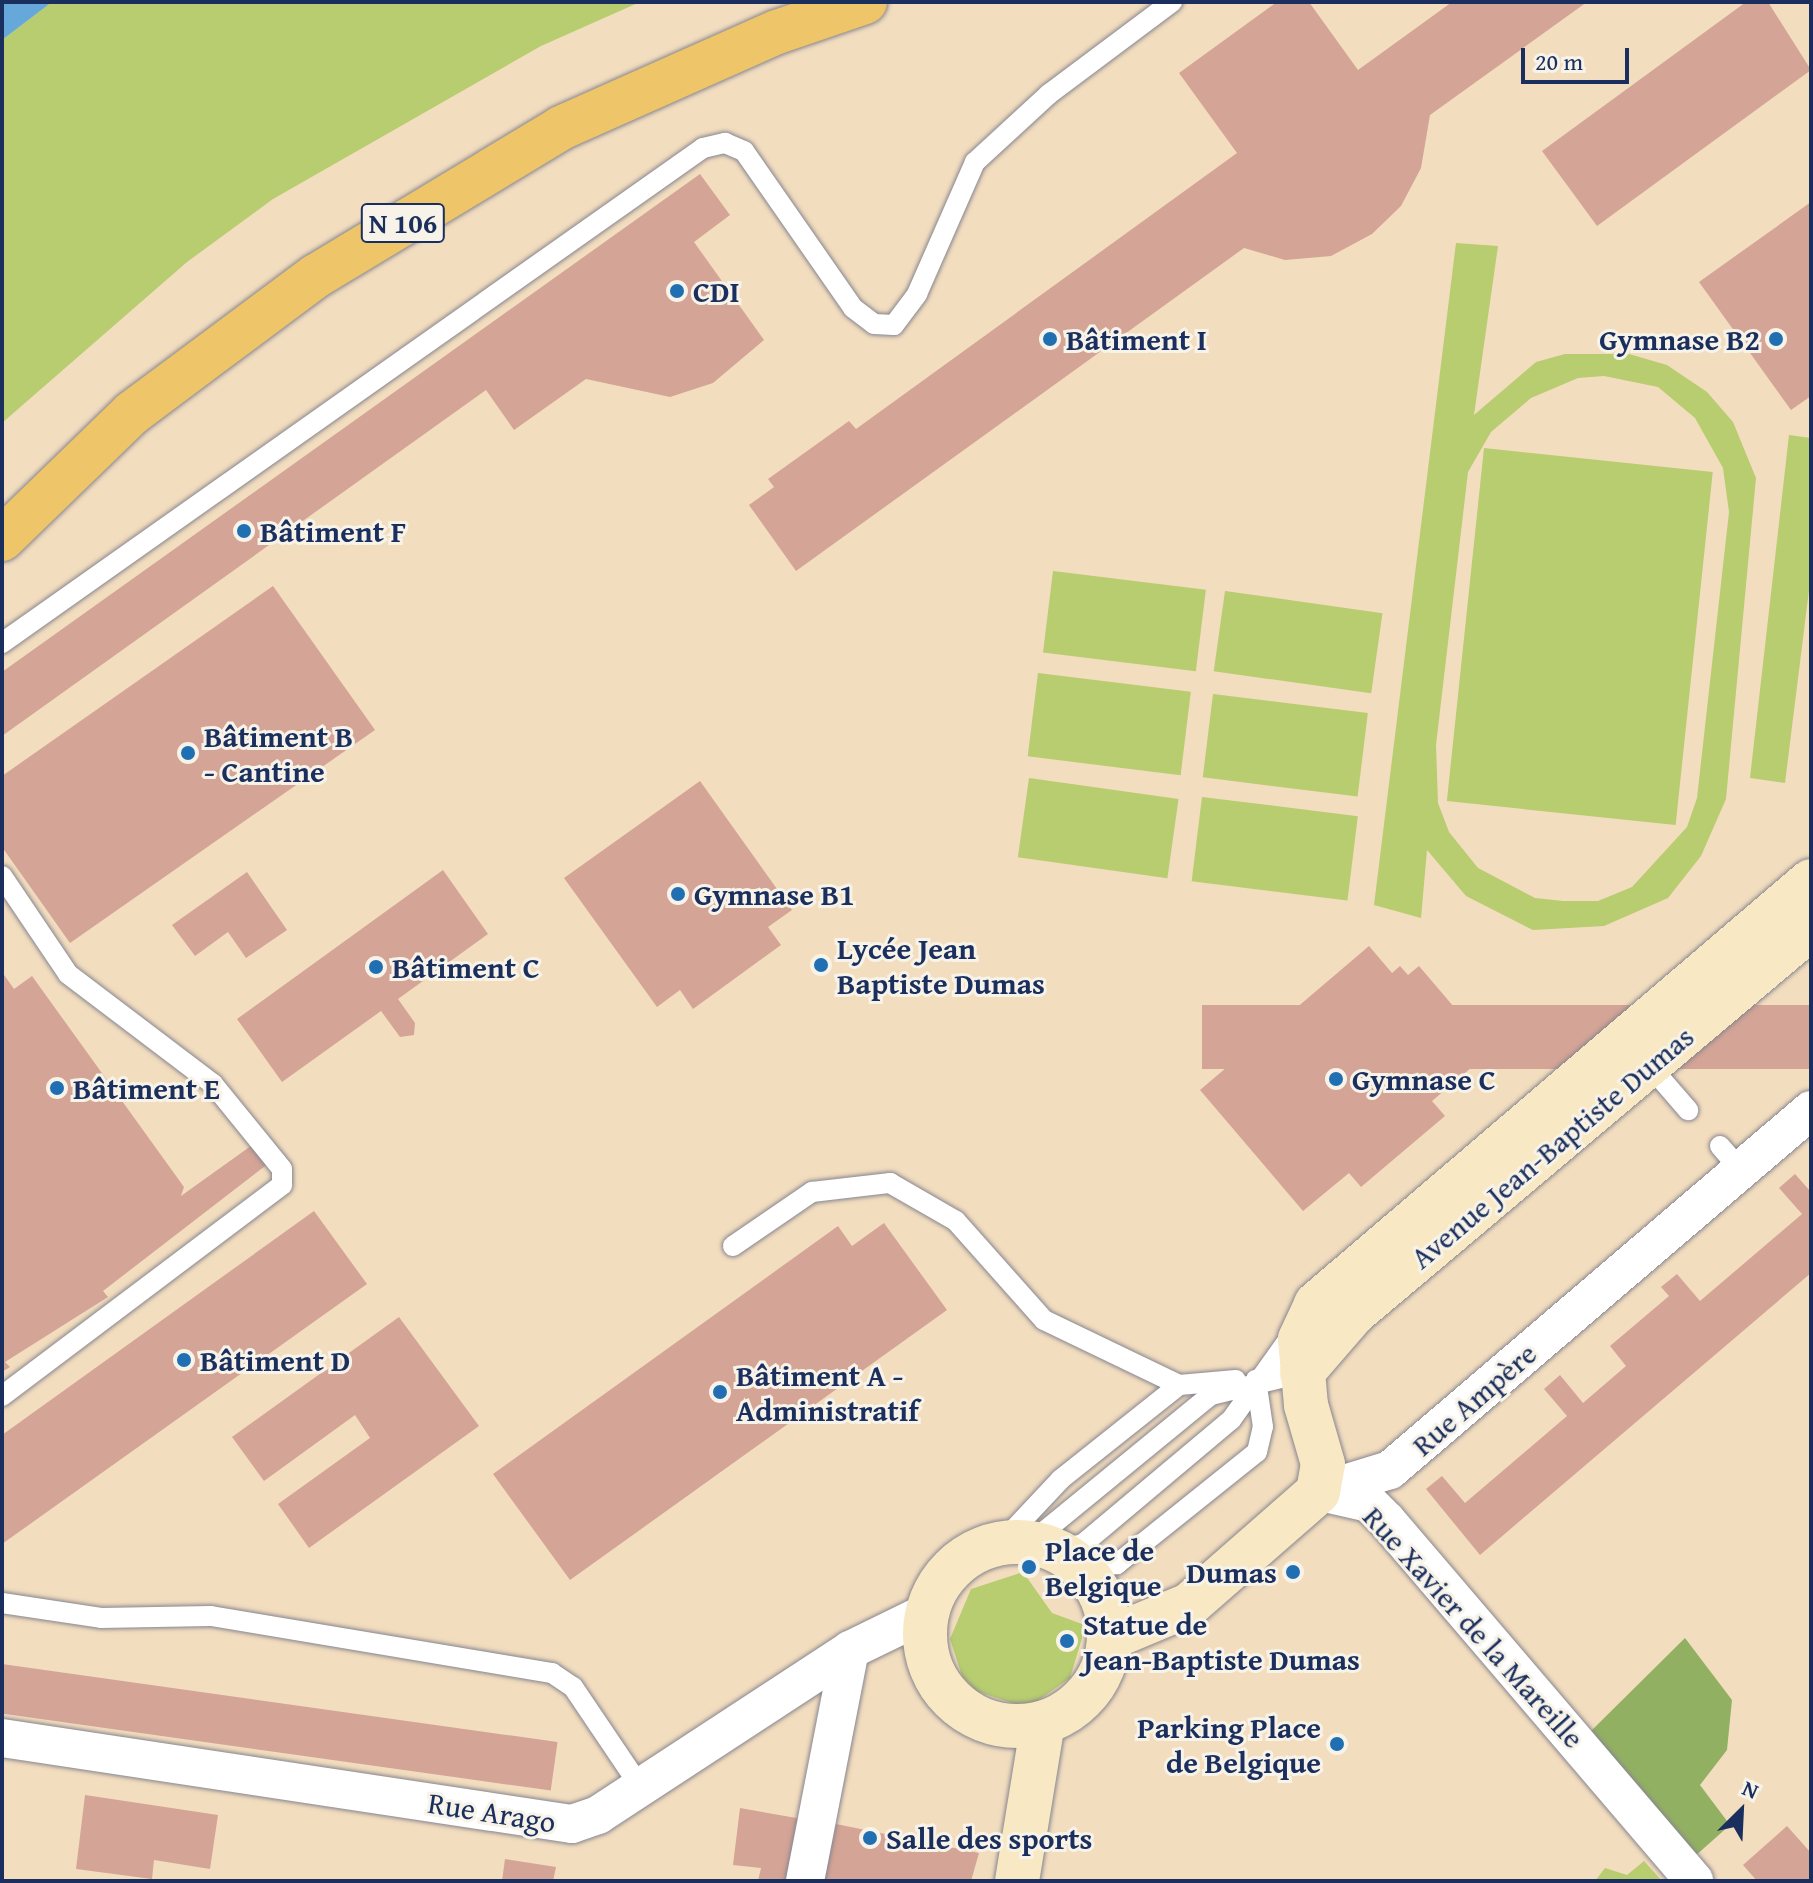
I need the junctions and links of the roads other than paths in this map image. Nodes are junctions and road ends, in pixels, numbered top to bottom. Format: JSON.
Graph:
{"nodes":[{"id":1,"x":865,"y":2,"type":"edge"},
{"id":2,"x":1172,"y":2,"type":"edge"},
{"id":3,"x":2,"y":539,"type":"edge"},
{"id":4,"x":2,"y":643,"type":"edge"},
{"id":5,"x":2,"y":876,"type":"edge"},
{"id":6,"x":1811,"y":881,"type":"edge"},
{"id":7,"x":1811,"y":928,"type":"edge"},
{"id":8,"x":1649,"y":1065,"type":"junction"},
{"id":9,"x":1688,"y":1110,"type":"dead end"},
{"id":10,"x":1811,"y":1110,"type":"edge"},
{"id":11,"x":733,"y":1246,"type":"dead end"},
{"id":12,"x":1316,"y":1304,"type":"junction"},
{"id":13,"x":1302,"y":1373,"type":"junction"},
{"id":14,"x":1256,"y":1380,"type":"junction"},
{"id":15,"x":1179,"y":1385,"type":"junction"},
{"id":16,"x":2,"y":1396,"type":"edge"},
{"id":17,"x":1318,"y":1492,"type":"junction"},
{"id":18,"x":1041,"y":1551,"type":"junction"},
{"id":19,"x":2,"y":1603,"type":"edge"},
{"id":20,"x":928,"y":1612,"type":"junction"},
{"id":21,"x":1110,"y":1638,"type":"junction"},
{"id":22,"x":850,"y":1650,"type":"junction"},
{"id":23,"x":1043,"y":1723,"type":"junction"},
{"id":24,"x":2,"y":1738,"type":"edge"},
{"id":25,"x":641,"y":1788,"type":"junction"},
{"id":26,"x":805,"y":1881,"type":"edge"},
{"id":27,"x":1017,"y":1881,"type":"edge"},
{"id":28,"x":1694,"y":1881,"type":"edge"}],
"edges":[{"from":1,"to":3,"type":"main road","number":"N 106"},
{"from":2,"to":4,"type":"lane"},
{"from":5,"to":16,"type":"lane"},
{"from":6,"to":12,"type":"street","name":"Avenue Jean-Baptiste Dumas"},
{"from":7,"to":8,"type":"street","name":"Avenue Jean-Baptiste Dumas"},
{"from":8,"to":9,"type":"lane"},
{"from":8,"to":13,"type":"street","name":"Avenue Jean-Baptiste Dumas"},
{"from":10,"to":17,"type":"street","name":"Rue Ampère"},
{"from":11,"to":15,"type":"lane"},
{"from":12,"to":13,"type":"street","name":"Avenue Jean-Baptiste Dumas"},
{"from":12,"to":14,"type":"lane","name":"Avenue Jean-Baptiste Dumas"},
{"from":13,"to":14,"type":"lane"},
{"from":13,"to":17,"type":"street"},
{"from":14,"to":15,"type":"lane"},
{"from":14,"to":18,"type":"lane"},
{"from":14,"to":18,"type":"lane","name":"Avenue Jean-Baptiste Dumas"},
{"from":14,"to":18,"type":"lane"},
{"from":15,"to":18,"type":"lane"},
{"from":17,"to":21,"type":"street","name":"Rue Ampère"},
{"from":17,"to":28,"type":"street","name":"Rue Xavier de la Mareille"},
{"from":18,"to":20,"type":"street"},
{"from":18,"to":21,"type":"street"},
{"from":19,"to":25,"type":"lane"},
{"from":20,"to":22,"type":"street","name":"Rue Arago"},
{"from":20,"to":23,"type":"street"},
{"from":21,"to":23,"type":"street"},
{"from":22,"to":25,"type":"street","name":"Rue Arago"},
{"from":22,"to":26,"type":"street"},
{"from":23,"to":27,"type":"street"},
{"from":24,"to":25,"type":"street","name":"Rue Arago"}]}
